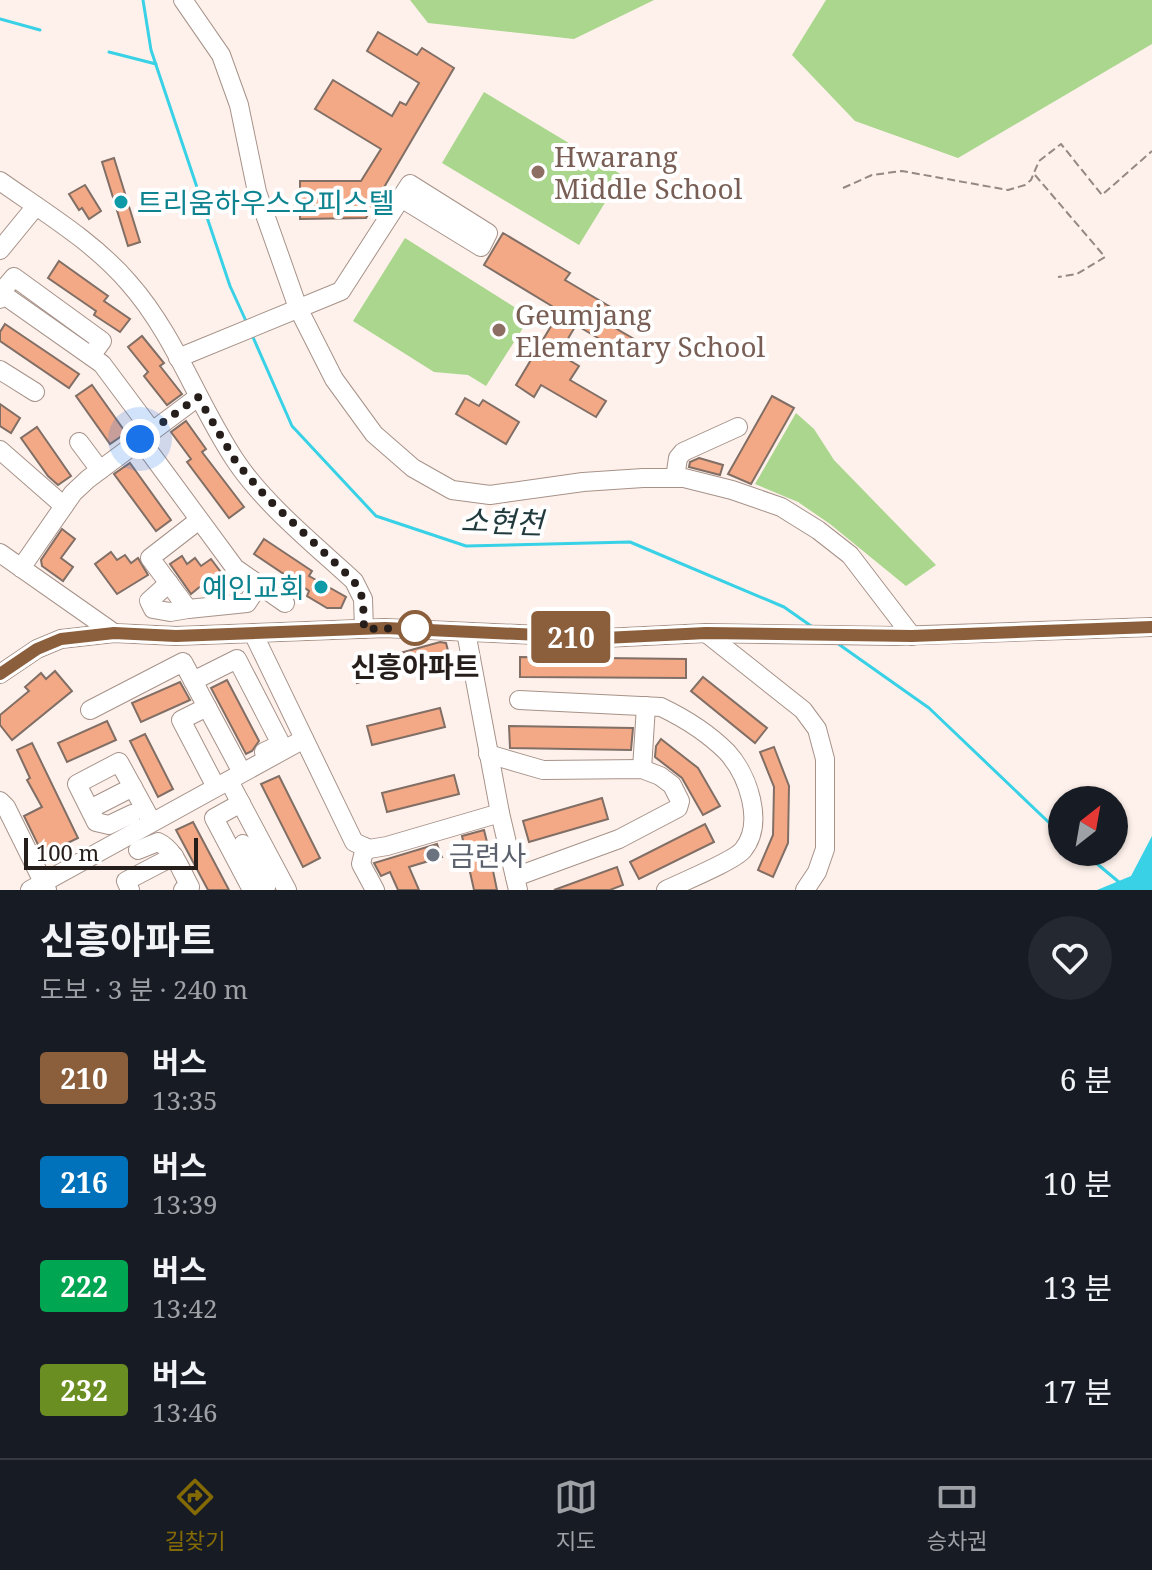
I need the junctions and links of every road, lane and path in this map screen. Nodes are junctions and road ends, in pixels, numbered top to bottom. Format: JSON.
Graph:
{"nodes":[{"id":1,"x":183,"y":0,"type":"edge"},
{"id":2,"x":1152,"y":151,"type":"edge"},
{"id":3,"x":1034,"y":174,"type":"junction"},
{"id":4,"x":0,"y":181,"type":"edge"},
{"id":5,"x":843,"y":188,"type":"dead end"},
{"id":6,"x":401,"y":198,"type":"dead end"},
{"id":7,"x":36,"y":206,"type":"junction"},
{"id":8,"x":0,"y":250,"type":"edge"},
{"id":9,"x":1058,"y":277,"type":"dead end"},
{"id":10,"x":2,"y":297,"type":"edge"},
{"id":11,"x":298,"y":308,"type":"junction"},
{"id":12,"x":187,"y":355,"type":"junction"},
{"id":13,"x":0,"y":370,"type":"edge"},
{"id":14,"x":35,"y":392,"type":"dead end"},
{"id":15,"x":198,"y":397,"type":"junction"},
{"id":16,"x":738,"y":427,"type":"dead end"},
{"id":17,"x":146,"y":435,"type":"junction"},
{"id":18,"x":79,"y":442,"type":"dead end"},
{"id":19,"x":0,"y":450,"type":"edge"},
{"id":20,"x":100,"y":470,"type":"junction"},
{"id":21,"x":675,"y":478,"type":"junction"},
{"id":22,"x":64,"y":506,"type":"junction"},
{"id":23,"x":199,"y":520,"type":"junction"},
{"id":24,"x":0,"y":553,"type":"edge"},
{"id":25,"x":21,"y":568,"type":"junction"},
{"id":26,"x":169,"y":583,"type":"junction"},
{"id":27,"x":259,"y":585,"type":"junction"},
{"id":28,"x":285,"y":603,"type":"dead end"},
{"id":29,"x":188,"y":609,"type":"junction"},
{"id":30,"x":1152,"y":627,"type":"edge"},
{"id":31,"x":364,"y":629,"type":"junction"},
{"id":32,"x":466,"y":632,"type":"junction"},
{"id":33,"x":114,"y":633,"type":"junction"},
{"id":34,"x":253,"y":633,"type":"junction"},
{"id":35,"x":706,"y":633,"type":"junction"},
{"id":36,"x":904,"y":636,"type":"junction"},
{"id":37,"x":0,"y":674,"type":"edge"},
{"id":38,"x":193,"y":681,"type":"junction"},
{"id":39,"x":519,"y":700,"type":"dead end"},
{"id":40,"x":646,"y":706,"type":"junction"},
{"id":41,"x":207,"y":707,"type":"junction"},
{"id":42,"x":90,"y":710,"type":"dead end"},
{"id":43,"x":304,"y":739,"type":"junction"},
{"id":44,"x":488,"y":754,"type":"junction"},
{"id":45,"x":642,"y":769,"type":"junction"},
{"id":46,"x":224,"y":778,"type":"junction"},
{"id":47,"x":133,"y":787,"type":"junction"},
{"id":48,"x":24,"y":798,"type":"dead end"},
{"id":49,"x":241,"y":803,"type":"junction"},
{"id":50,"x":3,"y":804,"type":"edge"},
{"id":51,"x":90,"y":809,"type":"junction"},
{"id":52,"x":500,"y":813,"type":"junction"},
{"id":53,"x":132,"y":814,"type":"dead end"},
{"id":54,"x":152,"y":822,"type":"junction"},
{"id":55,"x":243,"y":844,"type":"dead end"},
{"id":56,"x":365,"y":847,"type":"junction"},
{"id":57,"x":138,"y":850,"type":"dead end"},
{"id":58,"x":174,"y":856,"type":"junction"},
{"id":59,"x":517,"y":884,"type":"edge"},
{"id":60,"x":40,"y":887,"type":"edge"},
{"id":61,"x":269,"y":887,"type":"edge"},
{"id":62,"x":130,"y":890,"type":"edge"},
{"id":63,"x":183,"y":890,"type":"edge"},
{"id":64,"x":375,"y":890,"type":"edge"},
{"id":65,"x":666,"y":890,"type":"edge"},
{"id":66,"x":805,"y":890,"type":"edge"}],
"edges":[{"from":1,"to":11,"type":"street"},
{"from":2,"to":3,"type":"path"},
{"from":3,"to":5,"type":"path"},
{"from":3,"to":9,"type":"path"},
{"from":4,"to":7,"type":"street"},
{"from":6,"to":11,"type":"street"},
{"from":7,"to":8,"type":"street"},
{"from":7,"to":12,"type":"street"},
{"from":10,"to":17,"type":"street"},
{"from":11,"to":12,"type":"street"},
{"from":11,"to":21,"type":"street"},
{"from":12,"to":15,"type":"street"},
{"from":13,"to":14,"type":"street"},
{"from":15,"to":17,"type":"street"},
{"from":15,"to":31,"type":"street"},
{"from":16,"to":21,"type":"street"},
{"from":17,"to":20,"type":"street"},
{"from":17,"to":23,"type":"street"},
{"from":18,"to":20,"type":"street"},
{"from":19,"to":22,"type":"street"},
{"from":20,"to":22,"type":"street"},
{"from":21,"to":36,"type":"street"},
{"from":22,"to":25,"type":"street"},
{"from":23,"to":26,"type":"street"},
{"from":23,"to":27,"type":"street"},
{"from":24,"to":25,"type":"street"},
{"from":25,"to":33,"type":"street"},
{"from":26,"to":29,"type":"street"},
{"from":26,"to":29,"type":"street"},
{"from":27,"to":28,"type":"street"},
{"from":27,"to":29,"type":"street"},
{"from":30,"to":36,"type":"street"},
{"from":31,"to":32,"type":"street"},
{"from":31,"to":34,"type":"street"},
{"from":32,"to":35,"type":"street"},
{"from":32,"to":44,"type":"street"},
{"from":33,"to":34,"type":"street"},
{"from":33,"to":37,"type":"street"},
{"from":34,"to":43,"type":"street"},
{"from":35,"to":36,"type":"street"},
{"from":35,"to":66,"type":"street"},
{"from":38,"to":41,"type":"street"},
{"from":38,"to":42,"type":"street"},
{"from":38,"to":46,"type":"street"},
{"from":39,"to":40,"type":"street"},
{"from":40,"to":45,"type":"street"},
{"from":40,"to":65,"type":"street"},
{"from":41,"to":46,"type":"street"},
{"from":41,"to":46,"type":"street"},
{"from":43,"to":46,"type":"street"},
{"from":43,"to":56,"type":"street"},
{"from":44,"to":45,"type":"street"},
{"from":44,"to":52,"type":"street"},
{"from":45,"to":59,"type":"street"},
{"from":46,"to":49,"type":"street"},
{"from":46,"to":54,"type":"street"},
{"from":47,"to":51,"type":"street"},
{"from":47,"to":51,"type":"street"},
{"from":47,"to":54,"type":"street"},
{"from":48,"to":50,"type":"street"},
{"from":49,"to":61,"type":"street"},
{"from":49,"to":61,"type":"street"},
{"from":50,"to":60,"type":"street"},
{"from":51,"to":53,"type":"street"},
{"from":52,"to":56,"type":"street"},
{"from":52,"to":59,"type":"street"},
{"from":54,"to":60,"type":"street"},
{"from":55,"to":61,"type":"street"},
{"from":56,"to":64,"type":"street"},
{"from":57,"to":58,"type":"street"},
{"from":58,"to":62,"type":"street"},
{"from":58,"to":63,"type":"street"}]}
